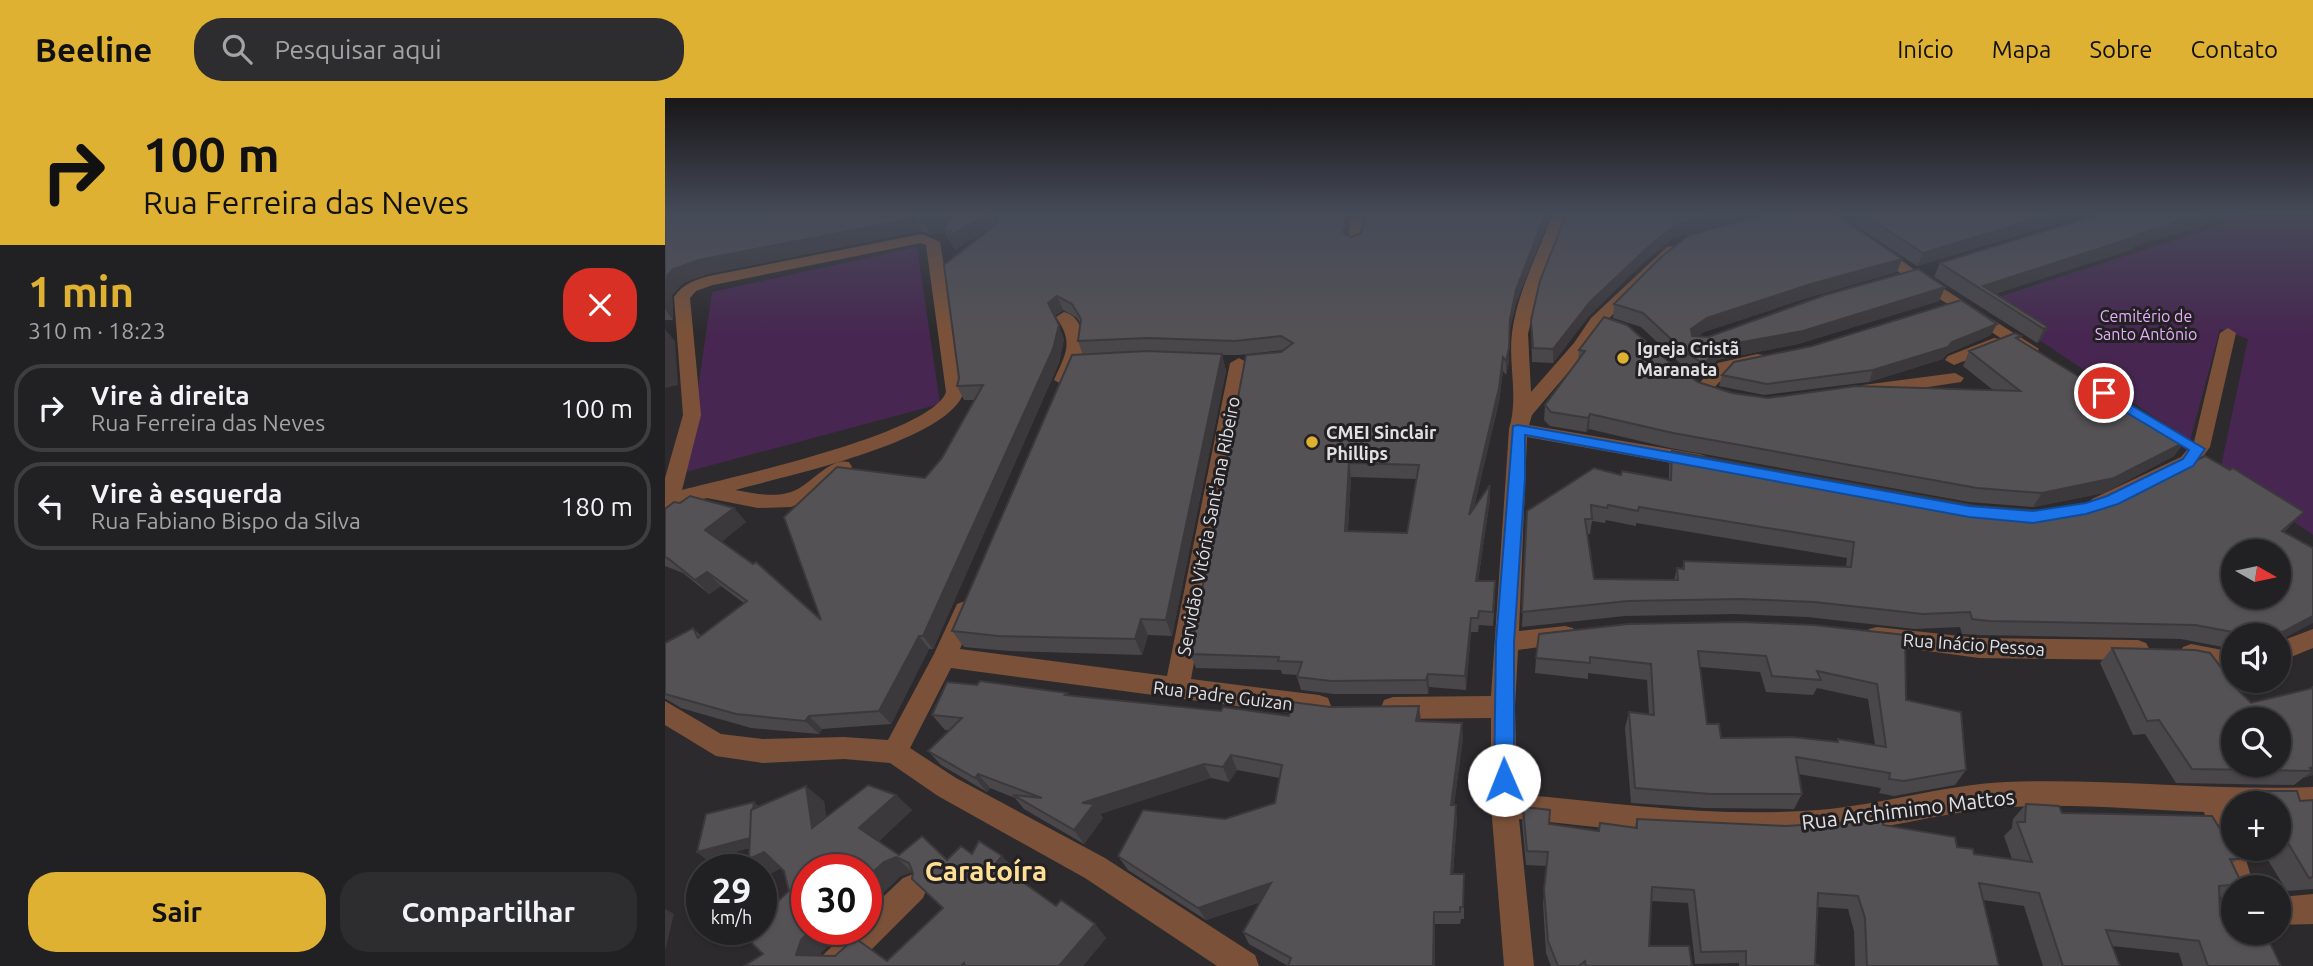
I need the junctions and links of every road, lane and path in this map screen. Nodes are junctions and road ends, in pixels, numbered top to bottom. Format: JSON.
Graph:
{"nodes":[{"id":1,"x":846,"y":253,"type":"edge"},
{"id":2,"x":938,"y":253,"type":"edge"},
{"id":3,"x":1545,"y":253,"type":"edge"},
{"id":4,"x":1670,"y":253,"type":"edge"},
{"id":5,"x":1881,"y":253,"type":"edge"},
{"id":6,"x":1939,"y":267,"type":"edge"},
{"id":7,"x":1912,"y":275,"type":"junction"},
{"id":8,"x":1891,"y":281,"type":"edge"},
{"id":9,"x":1958,"y":303,"type":"junction"},
{"id":10,"x":1934,"y":311,"type":"edge"},
{"id":11,"x":1064,"y":317,"type":"dead end"},
{"id":12,"x":1597,"y":321,"type":"junction"},
{"id":13,"x":1616,"y":327,"type":"edge"},
{"id":14,"x":2228,"y":333,"type":"dead end"},
{"id":15,"x":2009,"y":337,"type":"junction"},
{"id":16,"x":1777,"y":355,"type":"edge"},
{"id":17,"x":2045,"y":358,"type":"edge"},
{"id":18,"x":1954,"y":360,"type":"dead end"},
{"id":19,"x":1091,"y":363,"type":"edge"},
{"id":20,"x":1239,"y":363,"type":"dead end"},
{"id":21,"x":1070,"y":364,"type":"junction"},
{"id":22,"x":1684,"y":378,"type":"edge"},
{"id":23,"x":1955,"y":378,"type":"dead end"},
{"id":24,"x":1702,"y":390,"type":"junction"},
{"id":25,"x":1844,"y":394,"type":"edge"},
{"id":26,"x":1720,"y":396,"type":"edge"},
{"id":27,"x":1053,"y":402,"type":"edge"},
{"id":28,"x":1521,"y":421,"type":"junction"},
{"id":29,"x":872,"y":444,"type":"junction"},
{"id":30,"x":1722,"y":465,"type":"edge"},
{"id":31,"x":701,"y":492,"type":"junction"},
{"id":32,"x":670,"y":501,"type":"junction"},
{"id":33,"x":2076,"y":510,"type":"edge"},
{"id":34,"x":665,"y":535,"type":"edge"},
{"id":35,"x":972,"y":594,"type":"edge"},
{"id":36,"x":1584,"y":632,"type":"edge"},
{"id":37,"x":1856,"y":634,"type":"edge"},
{"id":38,"x":2313,"y":638,"type":"edge"},
{"id":39,"x":1505,"y":642,"type":"junction"},
{"id":40,"x":2291,"y":647,"type":"edge"},
{"id":41,"x":945,"y":657,"type":"junction"},
{"id":42,"x":2221,"y":660,"type":"edge"},
{"id":43,"x":1177,"y":689,"type":"junction"},
{"id":44,"x":1503,"y":707,"type":"junction"},
{"id":45,"x":1347,"y":708,"type":"edge"},
{"id":46,"x":1373,"y":708,"type":"edge"},
{"id":47,"x":665,"y":712,"type":"edge"},
{"id":48,"x":895,"y":752,"type":"junction"},
{"id":49,"x":2313,"y":799,"type":"edge"},
{"id":50,"x":2215,"y":802,"type":"junction"},
{"id":51,"x":1504,"y":804,"type":"junction"},
{"id":52,"x":2236,"y":875,"type":"edge"},
{"id":53,"x":913,"y":888,"type":"edge"},
{"id":54,"x":2313,"y":909,"type":"edge"},
{"id":55,"x":2291,"y":910,"type":"edge"},
{"id":56,"x":834,"y":966,"type":"edge"},
{"id":57,"x":1244,"y":966,"type":"edge"},
{"id":58,"x":1519,"y":966,"type":"edge"}],
"edges":[{"from":1,"to":32,"type":"street"},
{"from":2,"to":29,"type":"street"},
{"from":3,"to":28,"type":"street"},
{"from":4,"to":12,"type":"street"},
{"from":5,"to":7,"type":"street"},
{"from":6,"to":7,"type":"street"},
{"from":7,"to":8,"type":"street"},
{"from":7,"to":9,"type":"street"},
{"from":9,"to":10,"type":"street"},
{"from":9,"to":15,"type":"street"},
{"from":11,"to":21,"type":"street"},
{"from":12,"to":13,"type":"street"},
{"from":12,"to":28,"type":"street"},
{"from":14,"to":33,"type":"street"},
{"from":15,"to":17,"type":"street"},
{"from":15,"to":18,"type":"street"},
{"from":16,"to":24,"type":"street"},
{"from":19,"to":21,"type":"street"},
{"from":20,"to":43,"type":"street","name":"Servidão Vitória Sant'ana Ribeiro"},
{"from":21,"to":27,"type":"street"},
{"from":22,"to":24,"type":"street"},
{"from":23,"to":25,"type":"street"},
{"from":24,"to":26,"type":"street"},
{"from":28,"to":30,"type":"street"},
{"from":28,"to":39,"type":"street"},
{"from":29,"to":31,"type":"street"},
{"from":29,"to":31,"type":"street"},
{"from":31,"to":32,"type":"street"},
{"from":32,"to":34,"type":"street"},
{"from":35,"to":41,"type":"street"},
{"from":36,"to":39,"type":"street"},
{"from":37,"to":42,"type":"street","name":"Rua Inácio Pessoa"},
{"from":38,"to":40,"type":"street"},
{"from":39,"to":44,"type":"street"},
{"from":41,"to":43,"type":"street","name":"Rua Padre Guizan"},
{"from":41,"to":48,"type":"street"},
{"from":43,"to":45,"type":"street","name":"Rua Padre Guizan"},
{"from":44,"to":46,"type":"street"},
{"from":44,"to":51,"type":"street"},
{"from":47,"to":48,"type":"street"},
{"from":48,"to":57,"type":"street"},
{"from":49,"to":50,"type":"street","name":"Rua Archimimo Mattos"},
{"from":50,"to":51,"type":"street","name":"Rua Archimimo Mattos"},
{"from":50,"to":52,"type":"street"},
{"from":51,"to":58,"type":"street"},
{"from":53,"to":56,"type":"street"},
{"from":54,"to":55,"type":"street"}]}
